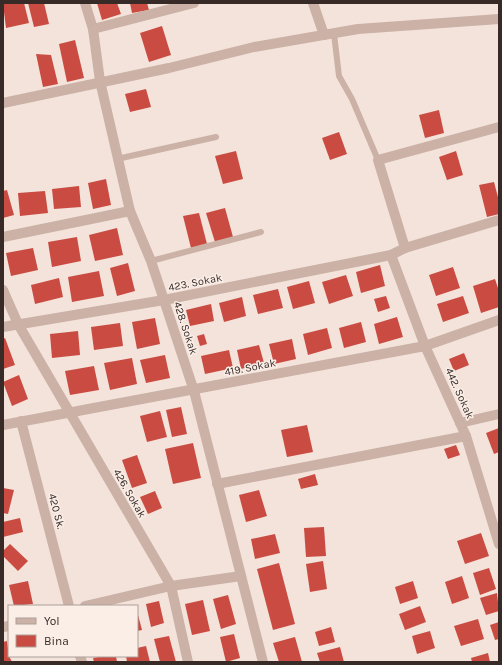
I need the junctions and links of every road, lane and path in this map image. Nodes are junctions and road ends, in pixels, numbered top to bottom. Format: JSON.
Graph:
{"nodes":[{"id":1,"x":85,"y":3,"type":"edge"},
{"id":2,"x":194,"y":3,"type":"edge"},
{"id":3,"x":313,"y":3,"type":"edge"},
{"id":4,"x":499,"y":19,"type":"edge"},
{"id":5,"x":93,"y":29,"type":"junction"},
{"id":6,"x":329,"y":35,"type":"junction"},
{"id":7,"x":100,"y":81,"type":"junction"},
{"id":8,"x":3,"y":103,"type":"edge"},
{"id":9,"x":499,"y":127,"type":"edge"},
{"id":10,"x":216,"y":137,"type":"dead end"},
{"id":11,"x":117,"y":160,"type":"junction"},
{"id":12,"x":378,"y":160,"type":"junction"},
{"id":13,"x":130,"y":211,"type":"junction"},
{"id":14,"x":499,"y":220,"type":"edge"},
{"id":15,"x":261,"y":232,"type":"dead end"},
{"id":16,"x":3,"y":237,"type":"edge"},
{"id":17,"x":405,"y":248,"type":"junction"},
{"id":18,"x":392,"y":255,"type":"junction"},
{"id":19,"x":151,"y":262,"type":"junction"},
{"id":20,"x":3,"y":290,"type":"edge"},
{"id":21,"x":164,"y":300,"type":"junction"},
{"id":22,"x":499,"y":320,"type":"edge"},
{"id":23,"x":18,"y":324,"type":"junction"},
{"id":24,"x":3,"y":327,"type":"edge"},
{"id":25,"x":425,"y":346,"type":"junction"},
{"id":26,"x":194,"y":390,"type":"junction"},
{"id":27,"x":68,"y":412,"type":"junction"},
{"id":28,"x":499,"y":414,"type":"edge"},
{"id":29,"x":21,"y":421,"type":"junction"},
{"id":30,"x":460,"y":423,"type":"junction"},
{"id":31,"x":3,"y":425,"type":"edge"},
{"id":32,"x":466,"y":436,"type":"junction"},
{"id":33,"x":217,"y":484,"type":"junction"},
{"id":34,"x":499,"y":544,"type":"edge"},
{"id":35,"x":241,"y":576,"type":"junction"},
{"id":36,"x":171,"y":586,"type":"junction"},
{"id":37,"x":69,"y":605,"type":"edge"},
{"id":38,"x":89,"y":605,"type":"edge"},
{"id":39,"x":188,"y":662,"type":"edge"},
{"id":40,"x":263,"y":662,"type":"edge"}],
"edges":[{"from":1,"to":5,"type":"street","name":"428. Sokak"},
{"from":2,"to":5,"type":"street"},
{"from":3,"to":6,"type":"street"},
{"from":4,"to":6,"type":"street"},
{"from":5,"to":7,"type":"street","name":"428. Sokak"},
{"from":6,"to":7,"type":"street"},
{"from":6,"to":12,"type":"lane"},
{"from":7,"to":8,"type":"street"},
{"from":7,"to":11,"type":"street","name":"428. Sokak"},
{"from":9,"to":12,"type":"street"},
{"from":10,"to":11,"type":"lane"},
{"from":11,"to":13,"type":"street","name":"428. Sokak"},
{"from":12,"to":17,"type":"street"},
{"from":13,"to":16,"type":"street"},
{"from":13,"to":19,"type":"street","name":"428. Sokak"},
{"from":14,"to":17,"type":"street","name":"423. Sokak"},
{"from":15,"to":19,"type":"lane"},
{"from":17,"to":18,"type":"street","name":"423. Sokak"},
{"from":18,"to":21,"type":"street","name":"423. Sokak"},
{"from":18,"to":25,"type":"street","name":"442. Sokak"},
{"from":19,"to":21,"type":"street","name":"428. Sokak"},
{"from":20,"to":23,"type":"street","name":"426. Sokak"},
{"from":21,"to":23,"type":"street","name":"423. Sokak"},
{"from":21,"to":26,"type":"street","name":"428. Sokak"},
{"from":22,"to":25,"type":"street","name":"419. Sokak"},
{"from":23,"to":24,"type":"street","name":"423. Sokak"},
{"from":23,"to":27,"type":"street","name":"426. Sokak"},
{"from":25,"to":26,"type":"street","name":"419. Sokak"},
{"from":25,"to":30,"type":"street","name":"442. Sokak"},
{"from":26,"to":27,"type":"street","name":"419. Sokak"},
{"from":26,"to":33,"type":"street","name":"428. Sokak"},
{"from":27,"to":29,"type":"street","name":"419. Sokak"},
{"from":27,"to":36,"type":"street","name":"426. Sokak"},
{"from":28,"to":30,"type":"street"},
{"from":29,"to":31,"type":"street","name":"419. Sokak"},
{"from":29,"to":37,"type":"street","name":"420 Sk."},
{"from":30,"to":32,"type":"street","name":"442. Sokak"},
{"from":32,"to":33,"type":"street"},
{"from":32,"to":34,"type":"street","name":"442. Sokak"},
{"from":33,"to":35,"type":"street","name":"428. Sokak"},
{"from":35,"to":36,"type":"street"},
{"from":35,"to":40,"type":"street","name":"428. Sokak"},
{"from":36,"to":38,"type":"street"},
{"from":36,"to":39,"type":"street","name":"426. Sokak"}]}
